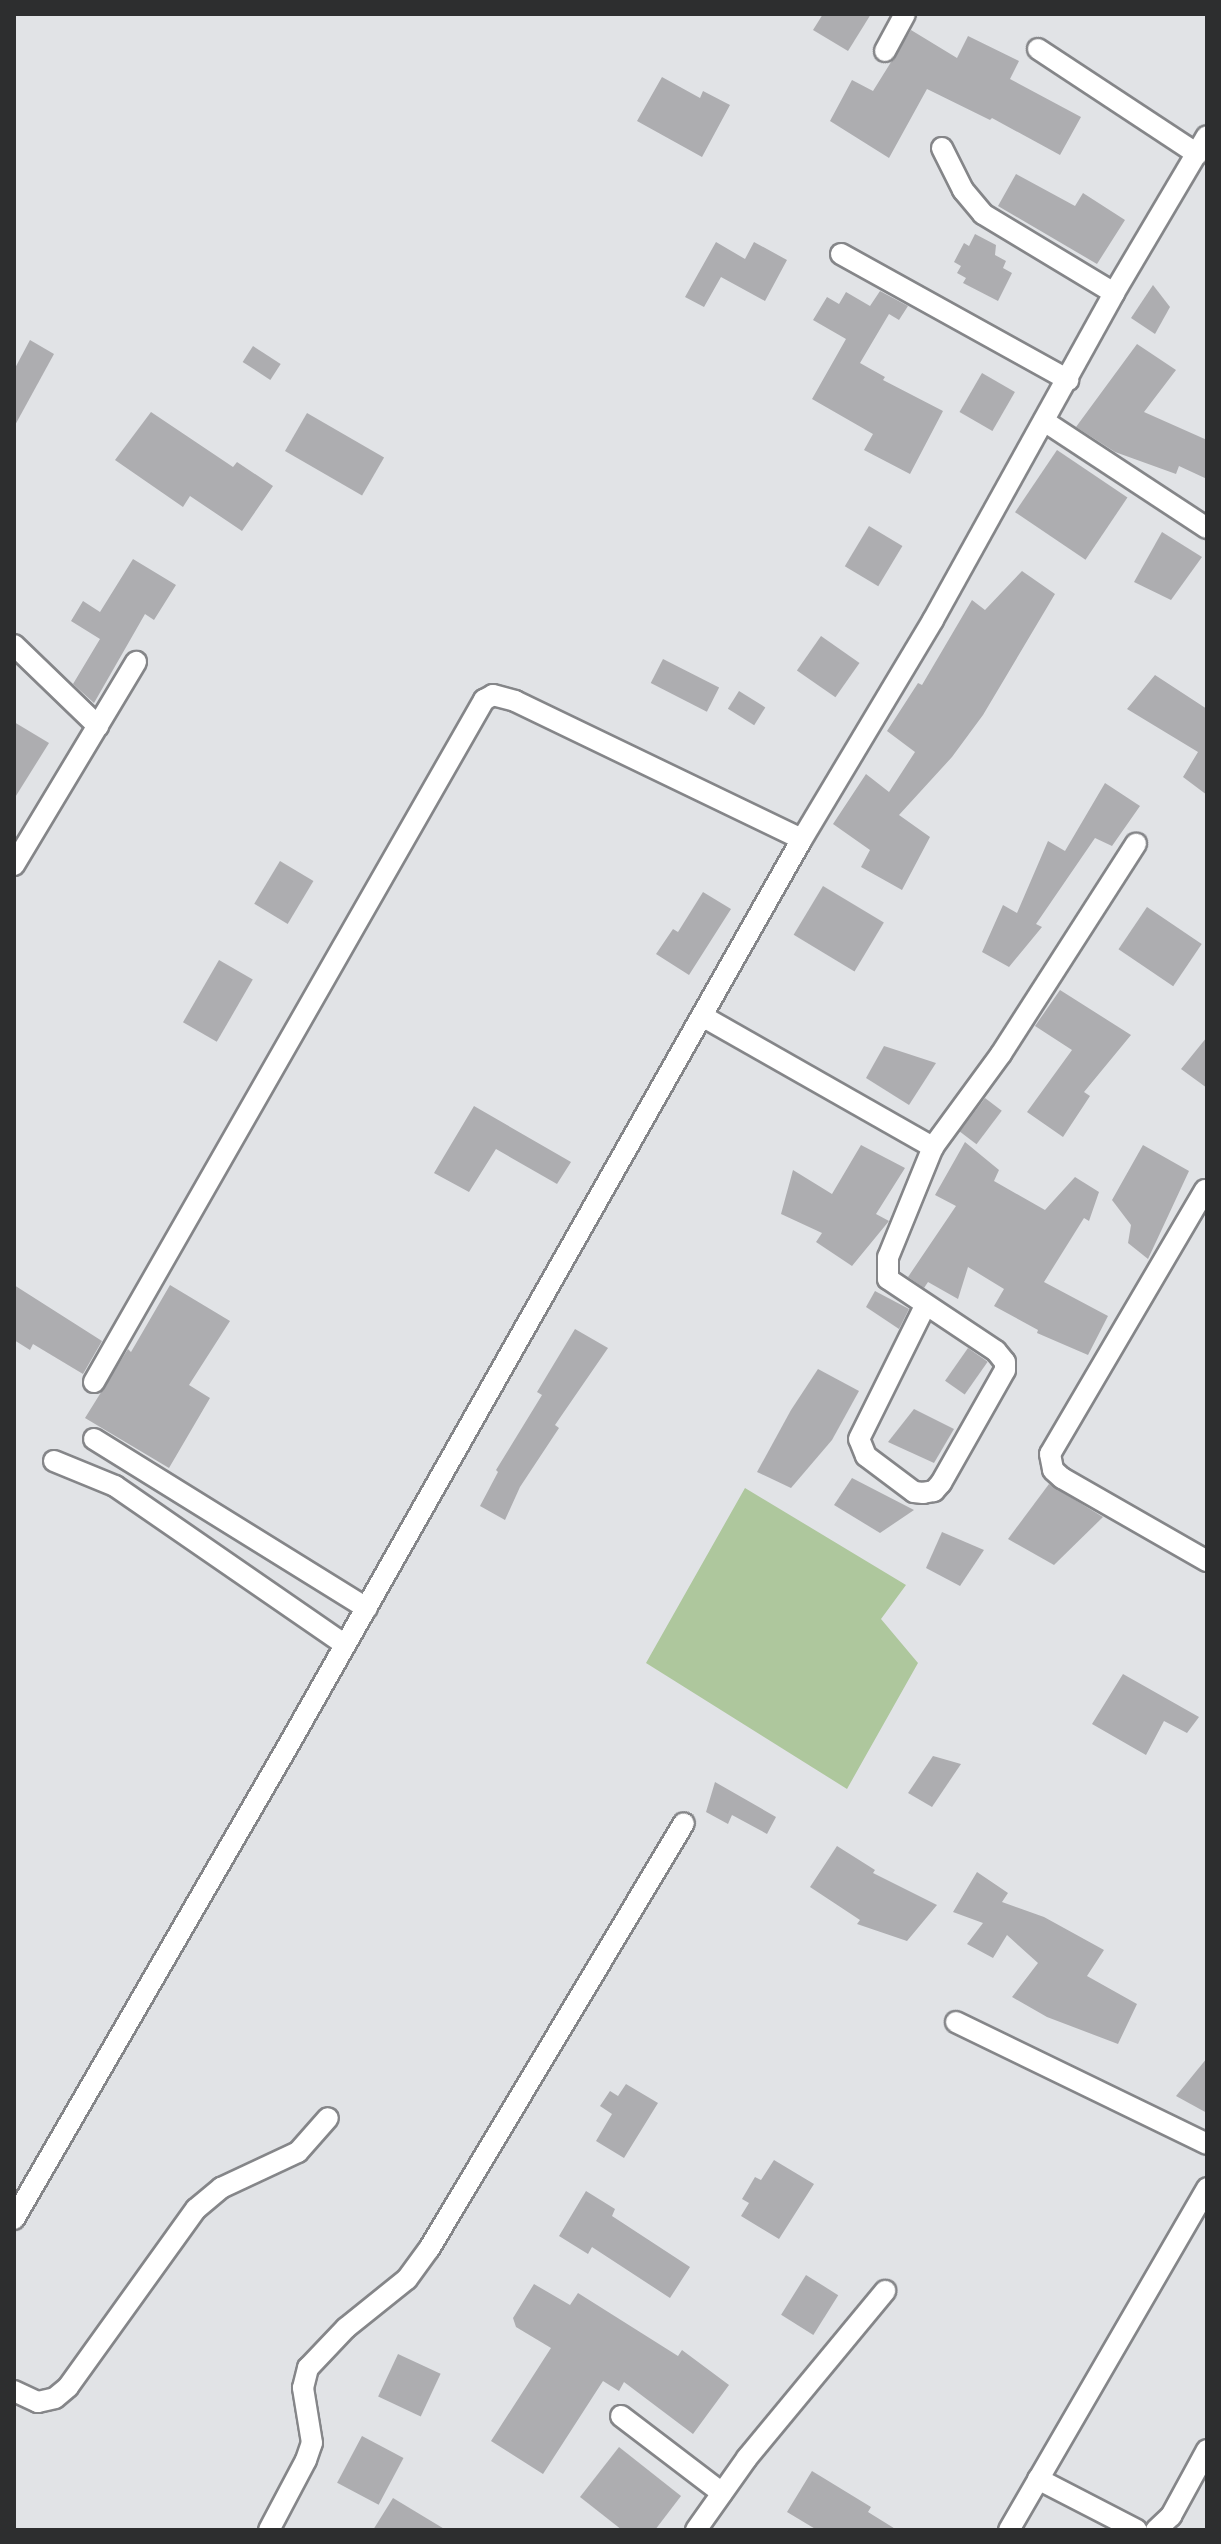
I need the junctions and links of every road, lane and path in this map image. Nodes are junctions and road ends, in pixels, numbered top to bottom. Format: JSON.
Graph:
{"nodes":[{"id":1,"x":905,"y":14,"type":"edge"},
{"id":2,"x":1038,"y":49,"type":"dead end"},
{"id":3,"x":885,"y":51,"type":"dead end"},
{"id":4,"x":1202,"y":145,"type":"edge"},
{"id":5,"x":942,"y":148,"type":"dead end"},
{"id":6,"x":841,"y":254,"type":"dead end"},
{"id":7,"x":1114,"y":293,"type":"junction"},
{"id":8,"x":1068,"y":380,"type":"junction"},
{"id":9,"x":1044,"y":421,"type":"junction"},
{"id":10,"x":1207,"y":528,"type":"edge"},
{"id":11,"x":14,"y":645,"type":"edge"},
{"id":12,"x":136,"y":662,"type":"dead end"},
{"id":13,"x":98,"y":726,"type":"junction"},
{"id":14,"x":802,"y":839,"type":"junction"},
{"id":15,"x":1136,"y":844,"type":"dead end"},
{"id":16,"x":14,"y":865,"type":"edge"},
{"id":17,"x":702,"y":1016,"type":"junction"},
{"id":18,"x":933,"y":1147,"type":"junction"},
{"id":19,"x":1205,"y":1190,"type":"dead end"},
{"id":20,"x":925,"y":1306,"type":"junction"},
{"id":21,"x":94,"y":1382,"type":"dead end"},
{"id":22,"x":94,"y":1439,"type":"dead end"},
{"id":23,"x":54,"y":1461,"type":"dead end"},
{"id":24,"x":1207,"y":1561,"type":"edge"},
{"id":25,"x":367,"y":1608,"type":"junction"},
{"id":26,"x":344,"y":1644,"type":"junction"},
{"id":27,"x":684,"y":1823,"type":"dead end"},
{"id":28,"x":956,"y":2022,"type":"dead end"},
{"id":29,"x":328,"y":2118,"type":"dead end"},
{"id":30,"x":1207,"y":2144,"type":"edge"},
{"id":31,"x":1207,"y":2188,"type":"edge"},
{"id":32,"x":14,"y":2219,"type":"edge"},
{"id":33,"x":885,"y":2291,"type":"dead end"},
{"id":34,"x":14,"y":2391,"type":"edge"},
{"id":35,"x":621,"y":2416,"type":"dead end"},
{"id":36,"x":1207,"y":2450,"type":"edge"},
{"id":37,"x":1038,"y":2479,"type":"junction"},
{"id":38,"x":722,"y":2493,"type":"junction"},
{"id":39,"x":269,"y":2530,"type":"edge"},
{"id":40,"x":696,"y":2530,"type":"edge"},
{"id":41,"x":1009,"y":2530,"type":"edge"},
{"id":42,"x":1137,"y":2530,"type":"edge"},
{"id":43,"x":1156,"y":2530,"type":"edge"}],
"edges":[{"from":1,"to":3,"type":"street"},
{"from":2,"to":4,"type":"street"},
{"from":4,"to":7,"type":"street"},
{"from":5,"to":7,"type":"street"},
{"from":6,"to":8,"type":"street"},
{"from":7,"to":8,"type":"street"},
{"from":8,"to":9,"type":"street"},
{"from":9,"to":10,"type":"street"},
{"from":9,"to":14,"type":"street"},
{"from":11,"to":13,"type":"street"},
{"from":12,"to":13,"type":"street"},
{"from":13,"to":16,"type":"street"},
{"from":14,"to":17,"type":"street"},
{"from":14,"to":21,"type":"street"},
{"from":15,"to":18,"type":"street"},
{"from":17,"to":18,"type":"street"},
{"from":17,"to":25,"type":"street"},
{"from":18,"to":20,"type":"street"},
{"from":19,"to":24,"type":"street"},
{"from":20,"to":20,"type":"street"},
{"from":22,"to":25,"type":"street"},
{"from":23,"to":26,"type":"street"},
{"from":25,"to":26,"type":"street"},
{"from":26,"to":32,"type":"street"},
{"from":27,"to":39,"type":"street"},
{"from":28,"to":30,"type":"street"},
{"from":29,"to":34,"type":"street"},
{"from":31,"to":37,"type":"street"},
{"from":33,"to":38,"type":"street"},
{"from":35,"to":38,"type":"street"},
{"from":36,"to":43,"type":"street"},
{"from":37,"to":41,"type":"street"},
{"from":37,"to":42,"type":"street"},
{"from":38,"to":40,"type":"street"}]}
